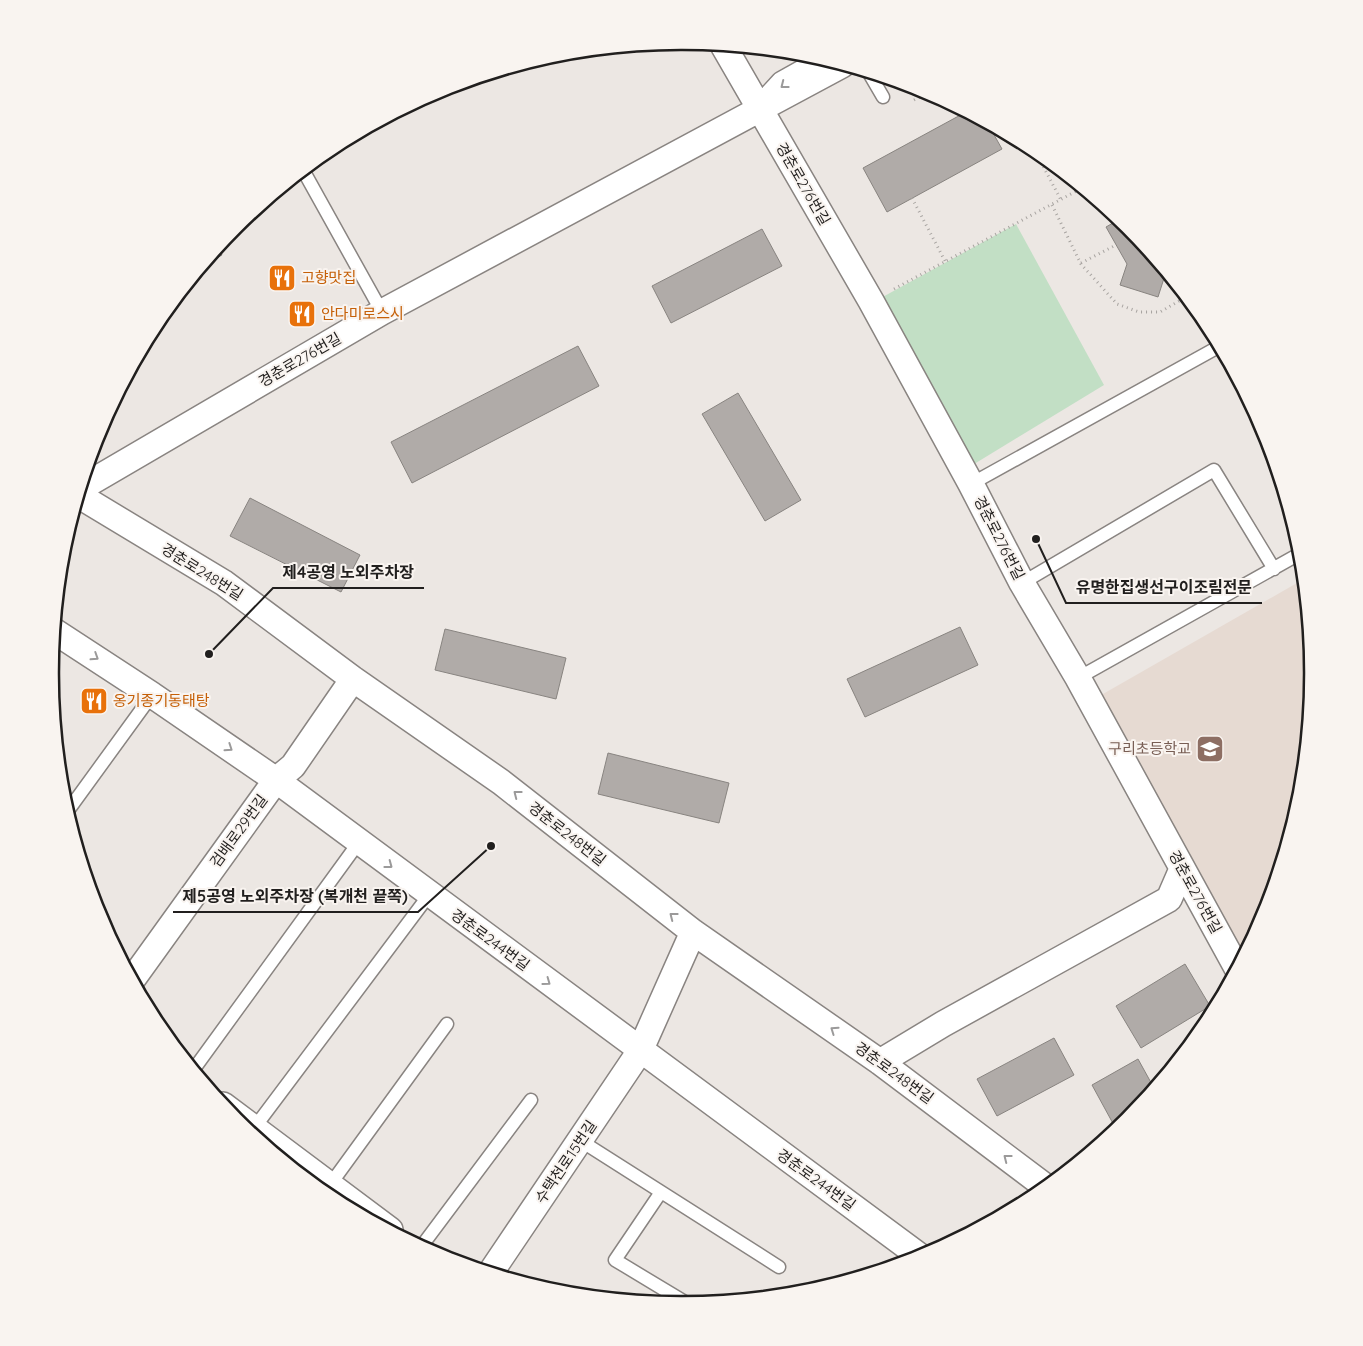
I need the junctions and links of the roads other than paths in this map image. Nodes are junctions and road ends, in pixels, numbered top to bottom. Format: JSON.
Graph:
{"nodes":[{"id":1,"x":727,"y":51,"type":"edge"},
{"id":2,"x":817,"y":65,"type":"edge"},
{"id":3,"x":834,"y":69,"type":"edge"},
{"id":4,"x":874,"y":81,"type":"edge"},
{"id":5,"x":883,"y":97,"type":"dead end"},
{"id":6,"x":760,"y":109,"type":"junction"},
{"id":7,"x":307,"y":175,"type":"edge"},
{"id":8,"x":382,"y":312,"type":"junction"},
{"id":9,"x":1214,"y":350,"type":"edge"},
{"id":10,"x":89,"y":483,"type":"edge"},
{"id":11,"x":971,"y":484,"type":"junction"},
{"id":12,"x":84,"y":499,"type":"edge"},
{"id":13,"x":1294,"y":557,"type":"edge"},
{"id":14,"x":1274,"y":569,"type":"junction"},
{"id":15,"x":1022,"y":583,"type":"junction"},
{"id":16,"x":60,"y":638,"type":"edge"},
{"id":17,"x":1078,"y":678,"type":"junction"},
{"id":18,"x":353,"y":679,"type":"junction"},
{"id":19,"x":152,"y":695,"type":"junction"},
{"id":20,"x":276,"y":780,"type":"junction"},
{"id":21,"x":72,"y":805,"type":"edge"},
{"id":22,"x":359,"y":842,"type":"junction"},
{"id":23,"x":1182,"y":869,"type":"junction"},
{"id":24,"x":429,"y":895,"type":"junction"},
{"id":25,"x":693,"y":932,"type":"junction"},
{"id":26,"x":1233,"y":961,"type":"edge"},
{"id":27,"x":136,"y":974,"type":"edge"},
{"id":28,"x":447,"y":1024,"type":"dead end"},
{"id":29,"x":640,"y":1051,"type":"junction"},
{"id":30,"x":880,"y":1062,"type":"junction"},
{"id":31,"x":198,"y":1065,"type":"edge"},
{"id":32,"x":531,"y":1100,"type":"dead end"},
{"id":33,"x":255,"y":1127,"type":"edge"},
{"id":34,"x":581,"y":1141,"type":"junction"},
{"id":35,"x":1039,"y":1183,"type":"edge"},
{"id":36,"x":329,"y":1187,"type":"edge"},
{"id":37,"x":661,"y":1192,"type":"junction"},
{"id":38,"x":426,"y":1241,"type":"edge"},
{"id":39,"x":913,"y":1251,"type":"edge"},
{"id":40,"x":494,"y":1267,"type":"edge"},
{"id":41,"x":779,"y":1268,"type":"dead end"},
{"id":42,"x":674,"y":1296,"type":"edge"}],
"edges":[{"from":1,"to":6,"type":"street","name":"경춘로276번길"},
{"from":2,"to":6,"type":"street","name":"경춘로276번길","one_way":true},
{"from":3,"to":6,"type":"street","name":"경춘로276번길"},
{"from":4,"to":5,"type":"lane"},
{"from":6,"to":8,"type":"street","name":"경춘로276번길"},
{"from":6,"to":11,"type":"street","name":"경춘로276번길"},
{"from":7,"to":8,"type":"lane"},
{"from":8,"to":10,"type":"street","name":"경춘로276번길"},
{"from":9,"to":11,"type":"lane"},
{"from":11,"to":15,"type":"street","name":"경춘로276번길"},
{"from":12,"to":18,"type":"street","name":"경춘로248번길"},
{"from":13,"to":14,"type":"lane"},
{"from":14,"to":15,"type":"lane"},
{"from":14,"to":17,"type":"lane"},
{"from":15,"to":17,"type":"street","name":"경춘로276번길"},
{"from":16,"to":19,"type":"street","name":"경춘로244번길","one_way":true},
{"from":17,"to":23,"type":"street","name":"경춘로276번길"},
{"from":18,"to":20,"type":"street","name":"검배로29번길"},
{"from":25,"to":18,"type":"street","name":"경춘로248번길","one_way":true},
{"from":19,"to":20,"type":"street","name":"경춘로244번길","one_way":true},
{"from":19,"to":21,"type":"lane"},
{"from":20,"to":22,"type":"street","name":"경춘로244번길"},
{"from":20,"to":27,"type":"street","name":"검배로29번길"},
{"from":22,"to":24,"type":"street","name":"경춘로244번길","one_way":true},
{"from":22,"to":31,"type":"lane"},
{"from":23,"to":26,"type":"street","name":"경춘로276번길"},
{"from":23,"to":30,"type":"street"},
{"from":24,"to":29,"type":"street","name":"경춘로244번길","one_way":true},
{"from":24,"to":33,"type":"lane"},
{"from":25,"to":29,"type":"street","name":"수택천로15번길"},
{"from":30,"to":25,"type":"street","name":"경춘로248번길","one_way":true},
{"from":28,"to":36,"type":"lane"},
{"from":29,"to":34,"type":"street","name":"수택천로15번길"},
{"from":29,"to":39,"type":"street","name":"경춘로244번길"},
{"from":35,"to":30,"type":"street","name":"경춘로248번길","one_way":true},
{"from":32,"to":38,"type":"lane"},
{"from":34,"to":37,"type":"lane"},
{"from":34,"to":40,"type":"street","name":"수택천로15번길"},
{"from":37,"to":41,"type":"lane"},
{"from":37,"to":42,"type":"lane"}]}
